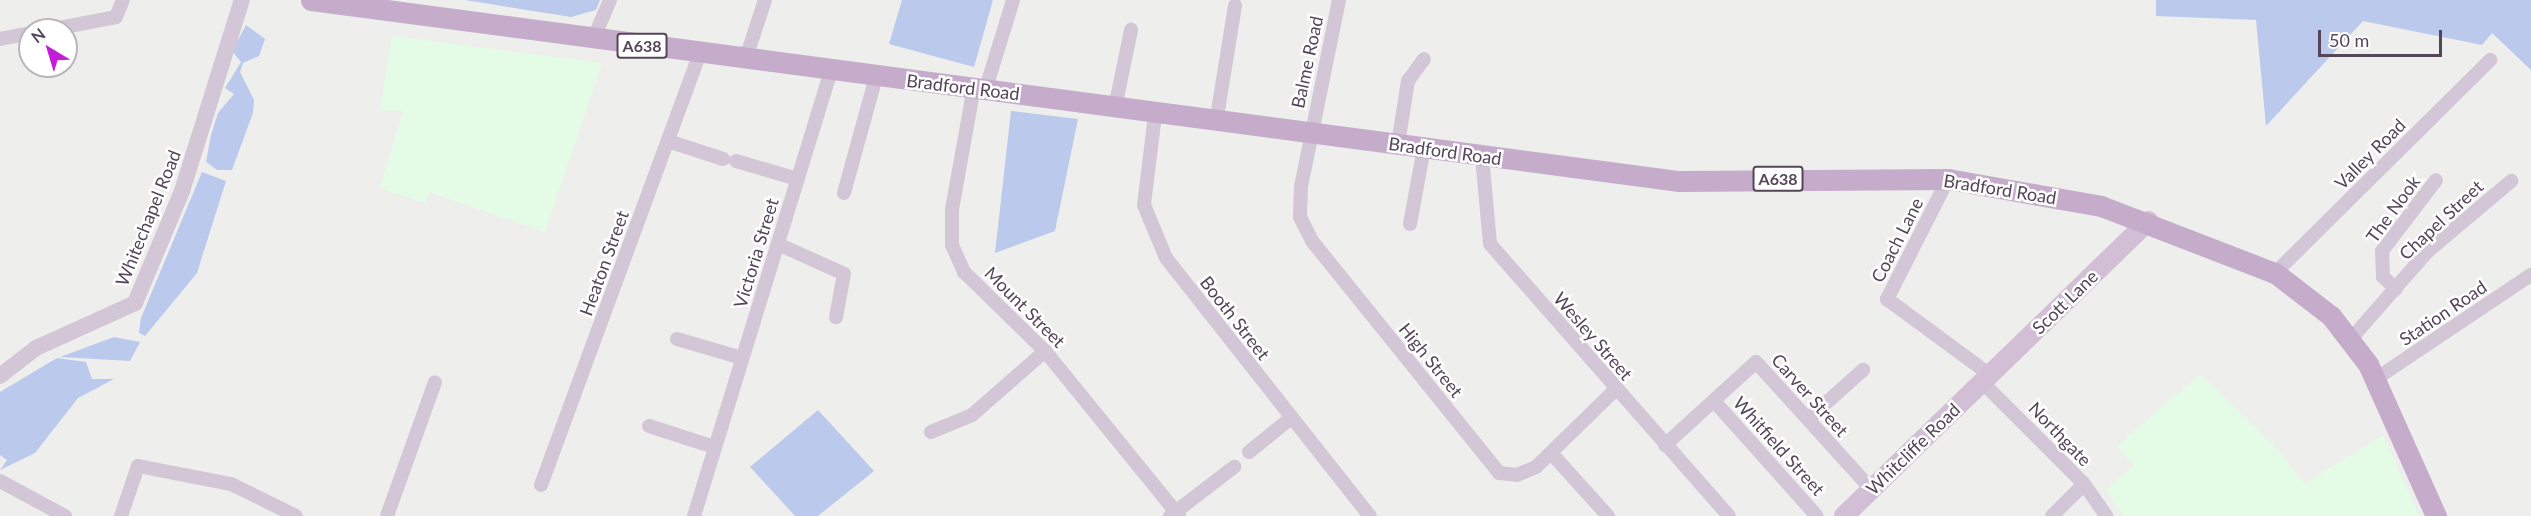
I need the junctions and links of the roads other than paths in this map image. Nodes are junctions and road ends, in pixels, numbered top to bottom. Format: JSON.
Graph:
{"nodes":[{"id":1,"x":123,"y":0,"type":"edge"},
{"id":2,"x":242,"y":0,"type":"edge"},
{"id":3,"x":311,"y":0,"type":"edge"},
{"id":4,"x":610,"y":0,"type":"edge"},
{"id":5,"x":765,"y":0,"type":"edge"},
{"id":6,"x":1013,"y":0,"type":"edge"},
{"id":7,"x":1339,"y":0,"type":"edge"},
{"id":8,"x":1235,"y":6,"type":"dead end"},
{"id":9,"x":78,"y":24,"type":"edge"},
{"id":10,"x":1131,"y":30,"type":"dead end"},
{"id":11,"x":18,"y":35,"type":"edge"},
{"id":12,"x":0,"y":39,"type":"edge"},
{"id":13,"x":593,"y":40,"type":"junction"},
{"id":14,"x":700,"y":53,"type":"junction"},
{"id":15,"x":746,"y":58,"type":"junction"},
{"id":16,"x":1424,"y":59,"type":"dead end"},
{"id":17,"x":2490,"y":60,"type":"dead end"},
{"id":18,"x":831,"y":71,"type":"junction"},
{"id":19,"x":876,"y":77,"type":"junction"},
{"id":20,"x":980,"y":87,"type":"junction"},
{"id":21,"x":1115,"y":108,"type":"junction"},
{"id":22,"x":1155,"y":115,"type":"junction"},
{"id":23,"x":1216,"y":123,"type":"junction"},
{"id":24,"x":1311,"y":132,"type":"junction"},
{"id":25,"x":668,"y":141,"type":"junction"},
{"id":26,"x":1398,"y":144,"type":"junction"},
{"id":27,"x":1424,"y":148,"type":"junction"},
{"id":28,"x":1482,"y":157,"type":"junction"},
{"id":29,"x":798,"y":179,"type":"junction"},
{"id":30,"x":1948,"y":179,"type":"junction"},
{"id":31,"x":2436,"y":180,"type":"dead end"},
{"id":32,"x":2511,"y":181,"type":"dead end"},
{"id":33,"x":844,"y":193,"type":"dead end"},
{"id":34,"x":2148,"y":221,"type":"junction"},
{"id":35,"x":1410,"y":224,"type":"dead end"},
{"id":36,"x":778,"y":244,"type":"junction"},
{"id":37,"x":2275,"y":273,"type":"junction"},
{"id":38,"x":2531,"y":275,"type":"edge"},
{"id":39,"x":2396,"y":290,"type":"junction"},
{"id":40,"x":836,"y":317,"type":"dead end"},
{"id":41,"x":677,"y":339,"type":"dead end"},
{"id":42,"x":2350,"y":340,"type":"junction"},
{"id":43,"x":1045,"y":351,"type":"junction"},
{"id":44,"x":742,"y":358,"type":"junction"},
{"id":45,"x":1863,"y":370,"type":"dead end"},
{"id":46,"x":0,"y":376,"type":"edge"},
{"id":47,"x":1986,"y":378,"type":"junction"},
{"id":48,"x":2374,"y":380,"type":"junction"},
{"id":49,"x":435,"y":381,"type":"dead end"},
{"id":50,"x":1615,"y":390,"type":"junction"},
{"id":51,"x":1714,"y":401,"type":"junction"},
{"id":52,"x":1291,"y":418,"type":"junction"},
{"id":53,"x":1808,"y":419,"type":"junction"},
{"id":54,"x":649,"y":426,"type":"dead end"},
{"id":55,"x":931,"y":432,"type":"dead end"},
{"id":56,"x":1665,"y":445,"type":"junction"},
{"id":57,"x":714,"y":447,"type":"junction"},
{"id":58,"x":1249,"y":452,"type":"dead end"},
{"id":59,"x":1552,"y":454,"type":"junction"},
{"id":60,"x":1234,"y":467,"type":"dead end"},
{"id":61,"x":0,"y":480,"type":"edge"},
{"id":62,"x":2084,"y":484,"type":"junction"},
{"id":63,"x":541,"y":485,"type":"dead end"},
{"id":64,"x":1871,"y":489,"type":"junction"},
{"id":65,"x":272,"y":511,"type":"edge"},
{"id":66,"x":47,"y":514,"type":"edge"},
{"id":67,"x":1175,"y":515,"type":"edge"},
{"id":68,"x":65,"y":516,"type":"edge"},
{"id":69,"x":121,"y":516,"type":"edge"},
{"id":70,"x":296,"y":516,"type":"edge"},
{"id":71,"x":387,"y":516,"type":"edge"},
{"id":72,"x":694,"y":516,"type":"edge"},
{"id":73,"x":1370,"y":516,"type":"edge"},
{"id":74,"x":1608,"y":516,"type":"edge"},
{"id":75,"x":1729,"y":516,"type":"edge"},
{"id":76,"x":1817,"y":516,"type":"edge"},
{"id":77,"x":1844,"y":516,"type":"edge"},
{"id":78,"x":2052,"y":516,"type":"edge"},
{"id":79,"x":2106,"y":516,"type":"edge"},
{"id":80,"x":2436,"y":516,"type":"edge"}],
"edges":[{"from":1,"to":9,"type":"street"},
{"from":2,"to":46,"type":"street","name":"Whitechapel Road"},
{"from":3,"to":13,"type":"main road","name":"Bradford Road","number":"A638"},
{"from":4,"to":13,"type":"street"},
{"from":5,"to":15,"type":"street"},
{"from":6,"to":20,"type":"street","name":"Mount Street"},
{"from":7,"to":24,"type":"street","name":"Balme Road"},
{"from":8,"to":23,"type":"street"},
{"from":10,"to":21,"type":"street"},
{"from":11,"to":12,"type":"street"},
{"from":13,"to":14,"type":"main road","name":"Bradford Road","number":"A638"},
{"from":14,"to":15,"type":"main road","name":"Bradford Road","number":"A638"},
{"from":14,"to":25,"type":"street","name":"Heaton Street"},
{"from":15,"to":18,"type":"main road","name":"Bradford Road","number":"A638"},
{"from":16,"to":26,"type":"street"},
{"from":17,"to":37,"type":"street","name":"Valley Road"},
{"from":18,"to":19,"type":"main road","name":"Bradford Road","number":"A638"},
{"from":18,"to":29,"type":"street","name":"Victoria Street"},
{"from":19,"to":20,"type":"main road","name":"Bradford Road","number":"A638"},
{"from":19,"to":33,"type":"street"},
{"from":20,"to":21,"type":"main road","name":"Bradford Road","number":"A638"},
{"from":20,"to":43,"type":"street","name":"Mount Street"},
{"from":21,"to":22,"type":"main road","name":"Bradford Road","number":"A638"},
{"from":22,"to":23,"type":"main road","name":"Bradford Road","number":"A638"},
{"from":22,"to":52,"type":"street","name":"Booth Street"},
{"from":23,"to":24,"type":"main road","name":"Bradford Road","number":"A638"},
{"from":24,"to":26,"type":"main road","name":"Bradford Road","number":"A638"},
{"from":24,"to":59,"type":"street","name":"High Street"},
{"from":25,"to":29,"type":"street"},
{"from":25,"to":63,"type":"street","name":"Heaton Street"},
{"from":26,"to":27,"type":"main road","name":"Bradford Road","number":"A638"},
{"from":27,"to":28,"type":"main road","name":"Bradford Road","number":"A638"},
{"from":27,"to":35,"type":"street"},
{"from":28,"to":30,"type":"main road","name":"Bradford Road","number":"A638"},
{"from":28,"to":50,"type":"street","name":"Wesley Street"},
{"from":29,"to":36,"type":"street","name":"Victoria Street"},
{"from":30,"to":34,"type":"main road","name":"Bradford Road","number":"A638"},
{"from":30,"to":47,"type":"street","name":"Coach Lane"},
{"from":31,"to":39,"type":"street","name":"The Nook"},
{"from":32,"to":39,"type":"street","name":"Chapel Street"},
{"from":34,"to":37,"type":"main road","name":"Bradford Road","number":"A638"},
{"from":34,"to":47,"type":"main road","name":"Scott Lane"},
{"from":36,"to":40,"type":"street"},
{"from":36,"to":44,"type":"street","name":"Victoria Street"},
{"from":37,"to":42,"type":"main road","name":"Bradford Road","number":"A638"},
{"from":38,"to":48,"type":"street","name":"Station Road"},
{"from":39,"to":42,"type":"street","name":"Chapel Street"},
{"from":41,"to":44,"type":"street"},
{"from":42,"to":48,"type":"main road","name":"Bradford Road","number":"A638"},
{"from":43,"to":55,"type":"street"},
{"from":43,"to":67,"type":"street","name":"Mount Street"},
{"from":44,"to":57,"type":"street","name":"Victoria Street"},
{"from":45,"to":53,"type":"street"},
{"from":47,"to":62,"type":"street","name":"Northgate"},
{"from":47,"to":64,"type":"main road","name":"Whitcliffe Road"},
{"from":48,"to":80,"type":"main road","name":"Bradford Road","number":"A638"},
{"from":49,"to":71,"type":"street"},
{"from":50,"to":56,"type":"street","name":"Wesley Street"},
{"from":50,"to":59,"type":"street","name":"High Street"},
{"from":51,"to":53,"type":"street","name":"Carver Street"},
{"from":51,"to":56,"type":"street","name":"Carver Street"},
{"from":51,"to":76,"type":"street","name":"Whitfield Street"},
{"from":52,"to":58,"type":"street"},
{"from":52,"to":73,"type":"street","name":"Booth Street"},
{"from":53,"to":64,"type":"street","name":"Carver Street"},
{"from":54,"to":57,"type":"street"},
{"from":56,"to":75,"type":"street","name":"Wesley Street"},
{"from":57,"to":72,"type":"street","name":"Victoria Street"},
{"from":59,"to":74,"type":"street"},
{"from":60,"to":67,"type":"street"},
{"from":61,"to":66,"type":"street"},
{"from":62,"to":78,"type":"street"},
{"from":62,"to":79,"type":"street","name":"Northgate"},
{"from":64,"to":77,"type":"main road","name":"Whitcliffe Road"},
{"from":65,"to":69,"type":"street"},
{"from":65,"to":70,"type":"street"},
{"from":66,"to":68,"type":"street"}]}
